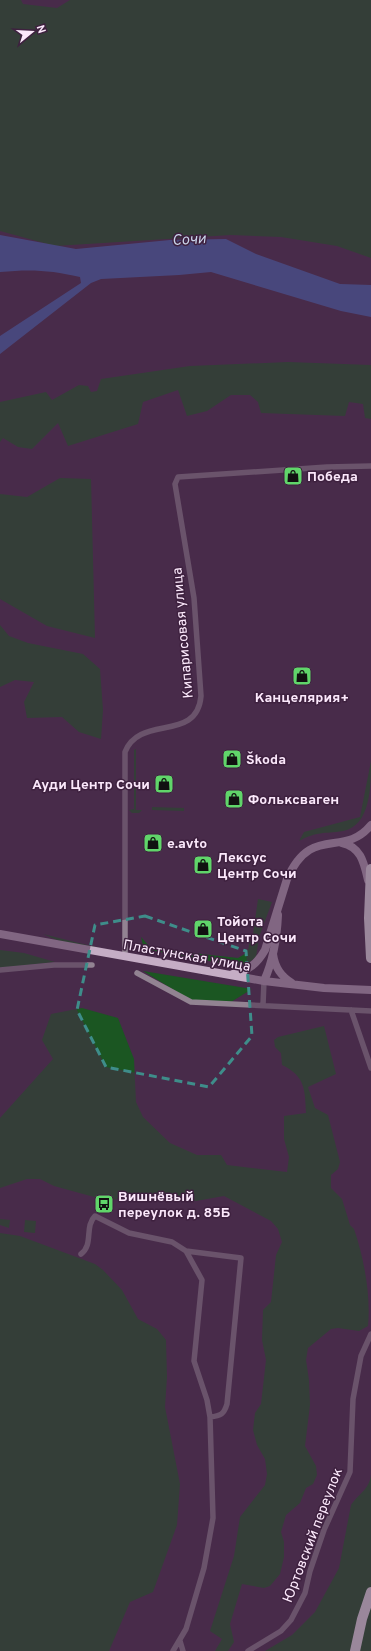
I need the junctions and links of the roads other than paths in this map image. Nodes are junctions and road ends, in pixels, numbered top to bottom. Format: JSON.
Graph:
{"nodes":[{"id":1,"x":371,"y":466,"type":"edge"},
{"id":2,"x":371,"y":825,"type":"edge"},
{"id":3,"x":339,"y":842,"type":"junction"},
{"id":4,"x":371,"y":869,"type":"edge"},
{"id":5,"x":370,"y":883,"type":"edge"},
{"id":6,"x":0,"y":934,"type":"edge"},
{"id":7,"x":269,"y":951,"type":"junction"},
{"id":8,"x":125,"y":957,"type":"junction"},
{"id":9,"x":371,"y":958,"type":"edge"},
{"id":10,"x":92,"y":965,"type":"dead end"},
{"id":11,"x":0,"y":970,"type":"edge"},
{"id":12,"x":137,"y":973,"type":"dead end"},
{"id":13,"x":229,"y":975,"type":"junction"},
{"id":14,"x":264,"y":981,"type":"junction"},
{"id":15,"x":294,"y":984,"type":"junction"},
{"id":16,"x":371,"y":990,"type":"edge"},
{"id":17,"x":263,"y":1005,"type":"junction"},
{"id":18,"x":351,"y":1010,"type":"junction"},
{"id":19,"x":371,"y":1011,"type":"edge"},
{"id":20,"x":371,"y":1068,"type":"edge"},
{"id":21,"x":186,"y":1251,"type":"junction"},
{"id":22,"x":81,"y":1254,"type":"dead end"},
{"id":23,"x":371,"y":1334,"type":"edge"},
{"id":24,"x":210,"y":1417,"type":"junction"},
{"id":25,"x":371,"y":1592,"type":"edge"},
{"id":26,"x":180,"y":1641,"type":"junction"},
{"id":27,"x":173,"y":1651,"type":"edge"},
{"id":28,"x":182,"y":1651,"type":"edge"},
{"id":29,"x":248,"y":1651,"type":"edge"},
{"id":30,"x":355,"y":1651,"type":"edge"}],
"edges":[{"from":1,"to":8,"type":"street","name":"Кипарисовая улица"},
{"from":2,"to":3,"type":"main road"},
{"from":3,"to":5,"type":"main road"},
{"from":3,"to":7,"type":"main road"},
{"from":4,"to":5,"type":"highway"},
{"from":5,"to":9,"type":"highway"},
{"from":6,"to":8,"type":"main road","name":"Пластунская улица"},
{"from":7,"to":13,"type":"main road"},
{"from":7,"to":14,"type":"main road"},
{"from":7,"to":15,"type":"main road"},
{"from":8,"to":13,"type":"main road","name":"Пластунская улица"},
{"from":10,"to":11,"type":"street"},
{"from":12,"to":17,"type":"street"},
{"from":13,"to":14,"type":"main road","name":"Пластунская улица"},
{"from":14,"to":15,"type":"main road","name":"Пластунская улица"},
{"from":14,"to":17,"type":"street"},
{"from":15,"to":16,"type":"main road","name":"Пластунская улица"},
{"from":17,"to":18,"type":"street"},
{"from":18,"to":19,"type":"street"},
{"from":18,"to":20,"type":"street"},
{"from":21,"to":22,"type":"street"},
{"from":21,"to":24,"type":"street"},
{"from":21,"to":24,"type":"street"},
{"from":23,"to":29,"type":"street","name":"Юртовский переулок"},
{"from":24,"to":26,"type":"street"},
{"from":25,"to":30,"type":"highway"},
{"from":26,"to":27,"type":"street"},
{"from":26,"to":28,"type":"street"}]}
